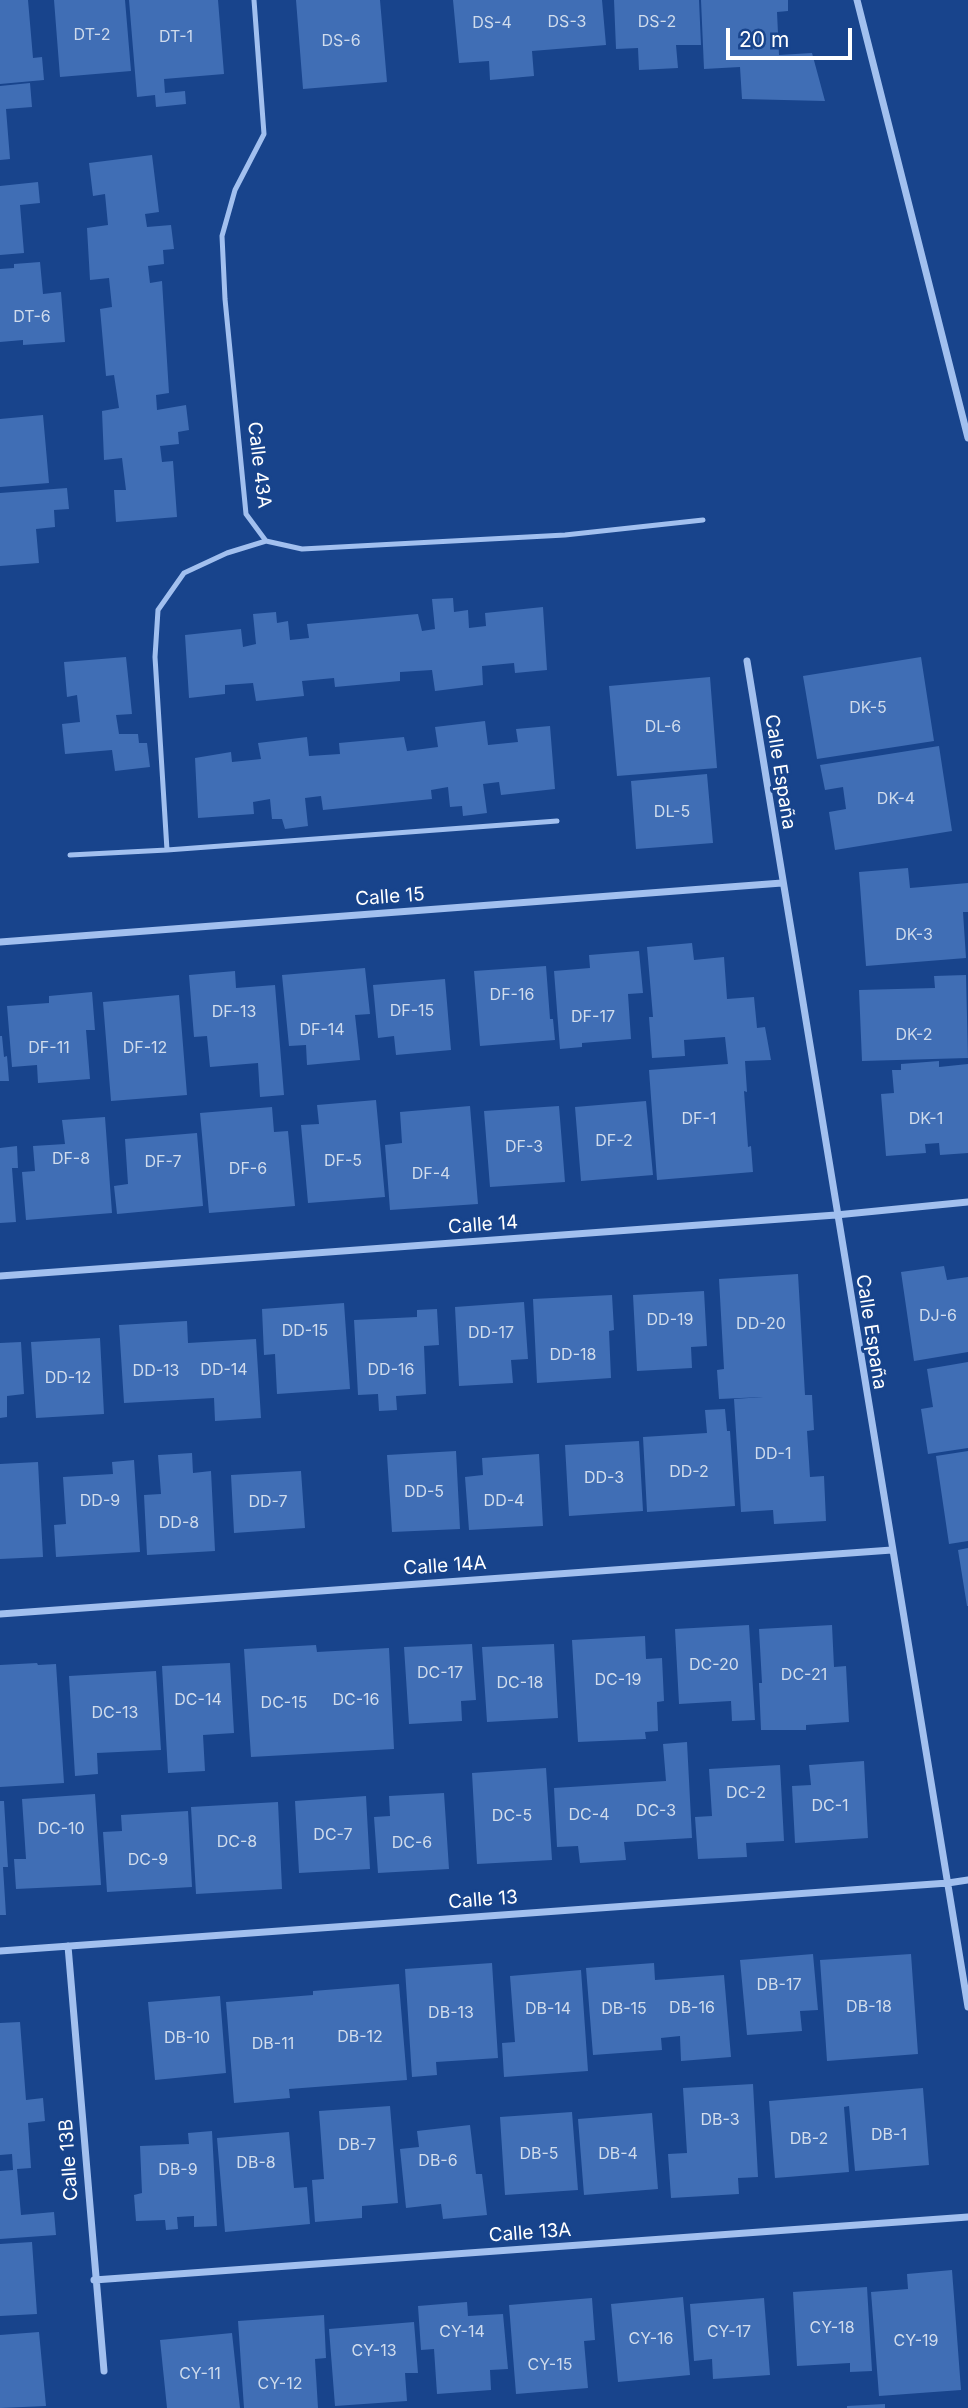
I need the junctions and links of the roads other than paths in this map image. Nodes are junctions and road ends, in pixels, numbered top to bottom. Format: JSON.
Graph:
{"nodes":[{"id":1,"x":254,"y":0,"type":"edge"},
{"id":2,"x":857,"y":0,"type":"edge"},
{"id":3,"x":968,"y":438,"type":"edge"},
{"id":4,"x":703,"y":520,"type":"dead end"},
{"id":5,"x":266,"y":541,"type":"junction"},
{"id":6,"x":747,"y":661,"type":"dead end"},
{"id":7,"x":557,"y":821,"type":"dead end"},
{"id":8,"x":167,"y":850,"type":"junction"},
{"id":9,"x":70,"y":855,"type":"dead end"},
{"id":10,"x":782,"y":883,"type":"junction"},
{"id":11,"x":0,"y":942,"type":"edge"},
{"id":12,"x":968,"y":1202,"type":"edge"},
{"id":13,"x":836,"y":1215,"type":"junction"},
{"id":14,"x":0,"y":1276,"type":"edge"},
{"id":15,"x":891,"y":1550,"type":"junction"},
{"id":16,"x":0,"y":1614,"type":"edge"},
{"id":17,"x":968,"y":1880,"type":"edge"},
{"id":18,"x":948,"y":1883,"type":"junction"},
{"id":19,"x":68,"y":1946,"type":"junction"},
{"id":20,"x":0,"y":1951,"type":"edge"},
{"id":21,"x":968,"y":2007,"type":"edge"},
{"id":22,"x":968,"y":2217,"type":"edge"},
{"id":23,"x":94,"y":2280,"type":"junction"},
{"id":24,"x":104,"y":2371,"type":"dead end"}],
"edges":[{"from":1,"to":5,"type":"lane","name":"Calle 43A"},
{"from":2,"to":3,"type":"street"},
{"from":4,"to":5,"type":"lane"},
{"from":5,"to":8,"type":"lane"},
{"from":6,"to":10,"type":"street","name":"Calle España"},
{"from":7,"to":8,"type":"lane"},
{"from":8,"to":9,"type":"lane"},
{"from":10,"to":11,"type":"street","name":"Calle 15"},
{"from":10,"to":13,"type":"street","name":"Calle España"},
{"from":12,"to":13,"type":"street","name":"Calle 14"},
{"from":13,"to":14,"type":"street","name":"Calle 14"},
{"from":13,"to":15,"type":"street","name":"Calle España"},
{"from":15,"to":16,"type":"street","name":"Calle 14A"},
{"from":15,"to":18,"type":"street","name":"Calle España"},
{"from":17,"to":18,"type":"street","name":"Calle 13"},
{"from":18,"to":19,"type":"street","name":"Calle 13"},
{"from":18,"to":21,"type":"street","name":"Calle España"},
{"from":19,"to":20,"type":"street","name":"Calle 13"},
{"from":19,"to":23,"type":"street","name":"Calle 13B"},
{"from":22,"to":23,"type":"street","name":"Calle 13A"},
{"from":23,"to":24,"type":"street","name":"Calle 13B"}]}
